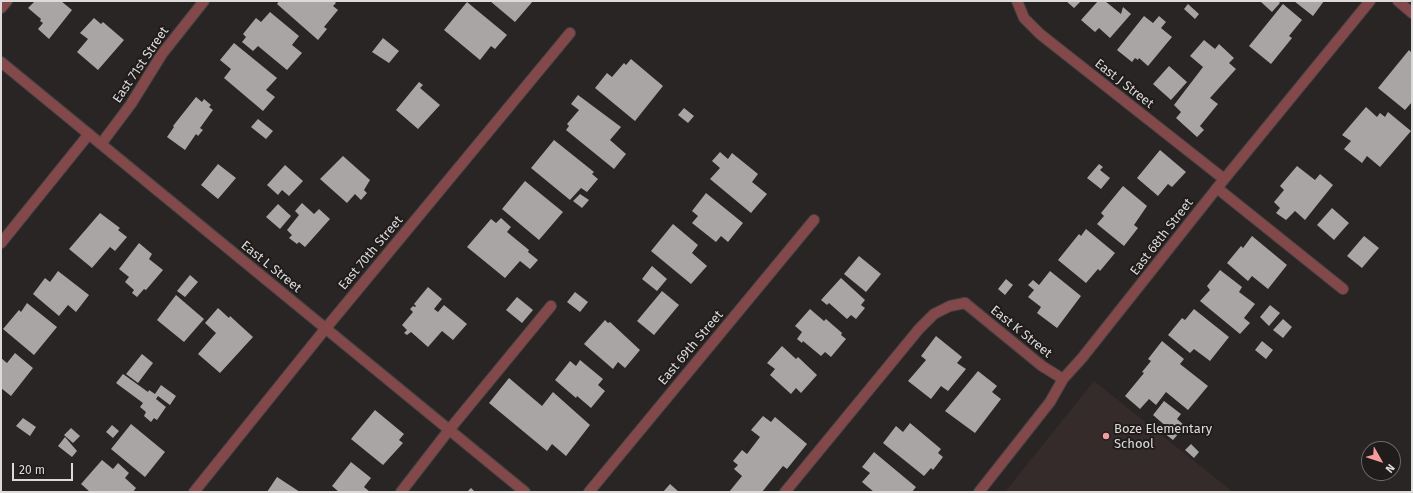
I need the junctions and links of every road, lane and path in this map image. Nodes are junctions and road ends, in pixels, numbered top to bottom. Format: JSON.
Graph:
{"nodes":[{"id":1,"x":7,"y":1,"type":"edge"},
{"id":2,"x":204,"y":1,"type":"edge"},
{"id":3,"x":1017,"y":1,"type":"edge"},
{"id":4,"x":1370,"y":1,"type":"edge"},
{"id":5,"x":1398,"y":1,"type":"edge"},
{"id":6,"x":1,"y":8,"type":"edge"},
{"id":7,"x":1412,"y":13,"type":"edge"},
{"id":8,"x":570,"y":33,"type":"dead end"},
{"id":9,"x":1,"y":62,"type":"edge"},
{"id":10,"x":89,"y":134,"type":"junction"},
{"id":11,"x":101,"y":144,"type":"junction"},
{"id":12,"x":1224,"y":179,"type":"junction"},
{"id":13,"x":1217,"y":188,"type":"junction"},
{"id":14,"x":814,"y":220,"type":"dead end"},
{"id":15,"x":1,"y":244,"type":"edge"},
{"id":16,"x":1343,"y":289,"type":"dead end"},
{"id":17,"x":551,"y":306,"type":"dead end"},
{"id":18,"x":326,"y":328,"type":"junction"},
{"id":19,"x":1063,"y":379,"type":"junction"},
{"id":20,"x":449,"y":430,"type":"junction"},
{"id":21,"x":194,"y":492,"type":"edge"},
{"id":22,"x":401,"y":492,"type":"edge"},
{"id":23,"x":525,"y":492,"type":"edge"},
{"id":24,"x":589,"y":492,"type":"edge"},
{"id":25,"x":785,"y":492,"type":"edge"},
{"id":26,"x":979,"y":492,"type":"edge"}],
"edges":[{"from":1,"to":6,"type":"street"},
{"from":2,"to":11,"type":"street","name":"East 71st Street"},
{"from":3,"to":12,"type":"street","name":"East J Street"},
{"from":4,"to":12,"type":"street","name":"East 68th Street"},
{"from":5,"to":7,"type":"street"},
{"from":8,"to":18,"type":"street","name":"East 70th Street"},
{"from":9,"to":10,"type":"street","name":"East L Street"},
{"from":10,"to":11,"type":"street","name":"East L Street"},
{"from":10,"to":15,"type":"street"},
{"from":11,"to":18,"type":"street","name":"East L Street"},
{"from":12,"to":13,"type":"street","name":"East 68th Street"},
{"from":13,"to":16,"type":"street"},
{"from":13,"to":19,"type":"street","name":"East 68th Street"},
{"from":14,"to":24,"type":"street","name":"East 69th Street"},
{"from":17,"to":20,"type":"street"},
{"from":18,"to":20,"type":"street","name":"East L Street"},
{"from":18,"to":21,"type":"street","name":"East 70th Street"},
{"from":19,"to":25,"type":"street","name":"East K Street"},
{"from":19,"to":26,"type":"street","name":"East 68th Street"},
{"from":20,"to":22,"type":"street"},
{"from":20,"to":23,"type":"street","name":"East L Street"}]}
